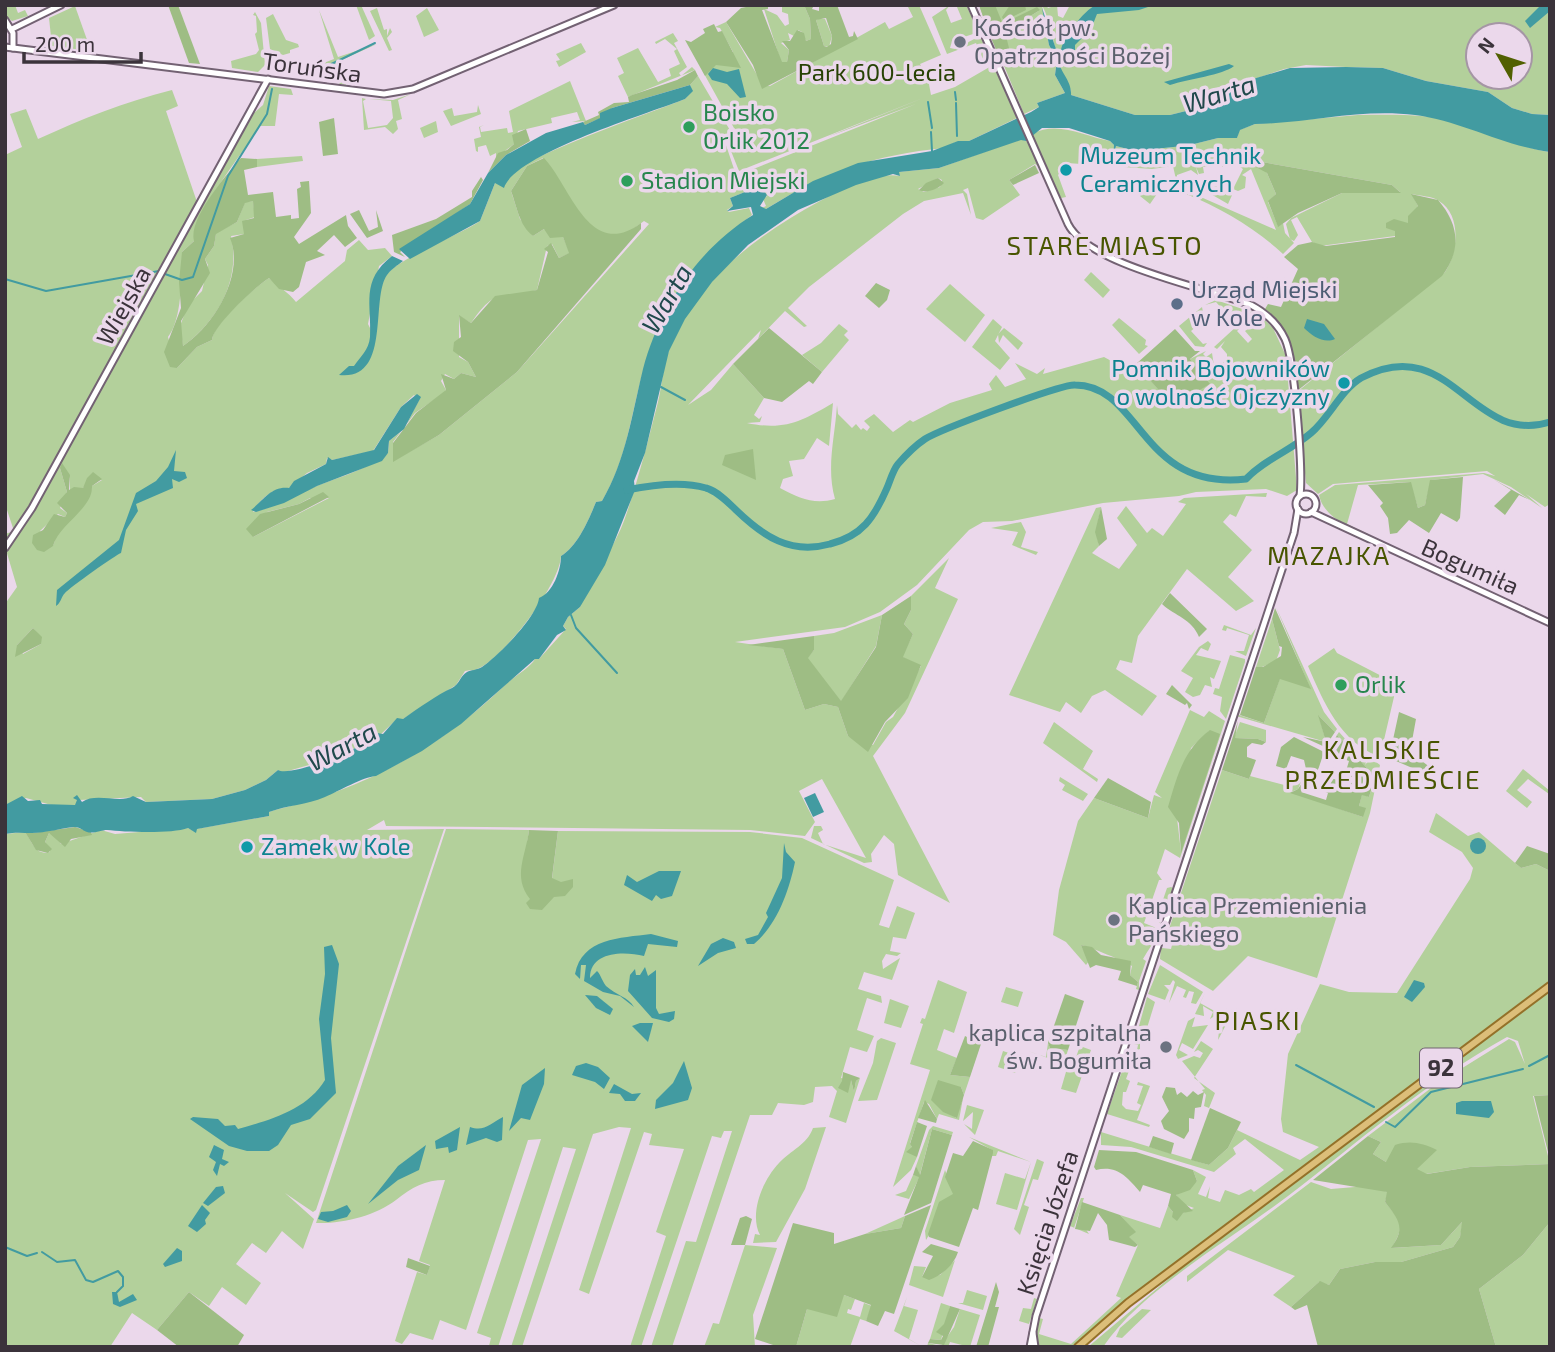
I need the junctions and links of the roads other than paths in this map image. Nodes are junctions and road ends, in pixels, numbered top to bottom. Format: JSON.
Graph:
{"nodes":[{"id":1,"x":61,"y":5,"type":"edge"},
{"id":2,"x":614,"y":5,"type":"edge"},
{"id":3,"x":973,"y":5,"type":"edge"},
{"id":4,"x":5,"y":20,"type":"edge"},
{"id":5,"x":12,"y":29,"type":"junction"},
{"id":6,"x":5,"y":47,"type":"edge"},
{"id":7,"x":13,"y":48,"type":"junction"},
{"id":8,"x":268,"y":79,"type":"junction"},
{"id":9,"x":1301,"y":475,"type":"junction"},
{"id":10,"x":1309,"y":495,"type":"junction"},
{"id":11,"x":1300,"y":496,"type":"junction"},
{"id":12,"x":1316,"y":506,"type":"junction"},
{"id":13,"x":1298,"y":509,"type":"junction"},
{"id":14,"x":1309,"y":513,"type":"junction"},
{"id":15,"x":1337,"y":525,"type":"junction"},
{"id":16,"x":1294,"y":533,"type":"junction"},
{"id":17,"x":5,"y":548,"type":"edge"},
{"id":18,"x":1550,"y":623,"type":"edge"},
{"id":19,"x":1550,"y":986,"type":"edge"},
{"id":20,"x":1146,"y":1291,"type":"junction"},
{"id":21,"x":1033,"y":1347,"type":"edge"},
{"id":22,"x":1078,"y":1347,"type":"edge"},
{"id":23,"x":1084,"y":1347,"type":"edge"}],
"edges":[{"from":1,"to":5,"type":"street"},
{"from":2,"to":8,"type":"street","name":"Toruńska"},
{"from":3,"to":9,"type":"street"},
{"from":4,"to":5,"type":"street"},
{"from":5,"to":7,"type":"street"},
{"from":6,"to":7,"type":"street","name":"Toruńska"},
{"from":7,"to":8,"type":"street","name":"Toruńska"},
{"from":8,"to":17,"type":"street","name":"Wiejska"},
{"from":9,"to":10,"type":"street"},
{"from":9,"to":11,"type":"street"},
{"from":10,"to":11,"type":"street"},
{"from":10,"to":12,"type":"street"},
{"from":11,"to":13,"type":"street"},
{"from":12,"to":14,"type":"street"},
{"from":12,"to":15,"type":"street","name":"Bogumiła"},
{"from":13,"to":14,"type":"street"},
{"from":13,"to":16,"type":"street"},
{"from":14,"to":15,"type":"street","name":"Bogumiła"},
{"from":14,"to":16,"type":"street"},
{"from":15,"to":18,"type":"street","name":"Bogumiła"},
{"from":16,"to":21,"type":"street","name":"Księcia Józefa"},
{"from":19,"to":20,"type":"main road","number":"92"},
{"from":20,"to":22,"type":"main road","number":"92"},
{"from":20,"to":23,"type":"main road","number":"92"}]}
